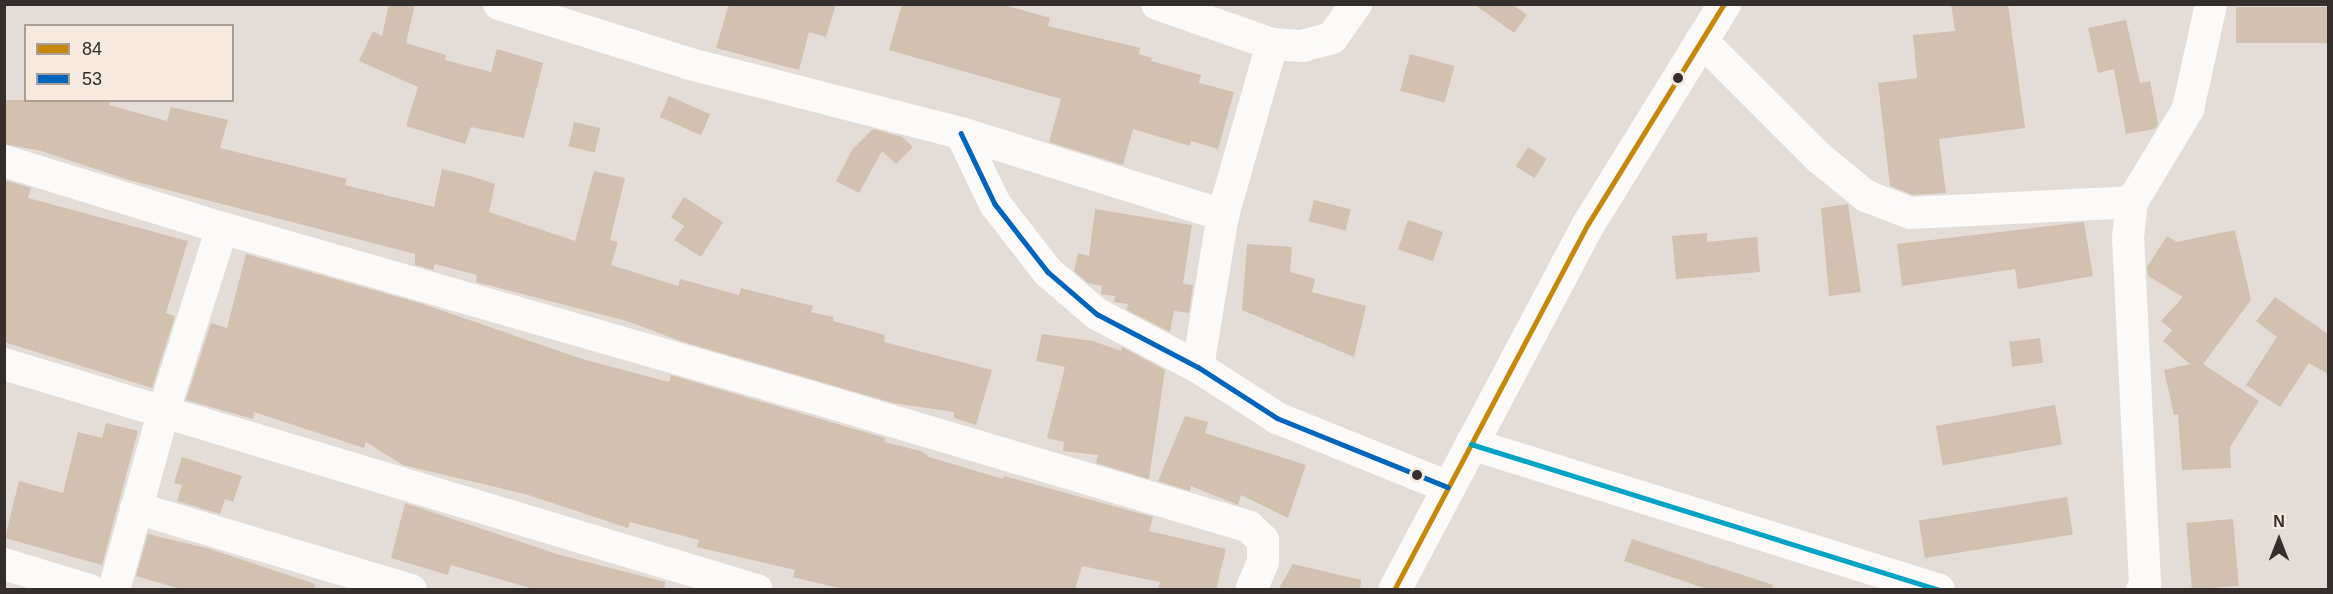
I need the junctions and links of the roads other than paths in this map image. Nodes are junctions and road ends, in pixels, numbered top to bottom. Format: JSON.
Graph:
{"nodes":[{"id":1,"x":499,"y":4,"type":"edge"},
{"id":2,"x":1157,"y":4,"type":"edge"},
{"id":3,"x":1356,"y":4,"type":"edge"},
{"id":4,"x":1724,"y":4,"type":"edge"},
{"id":5,"x":2211,"y":4,"type":"edge"},
{"id":6,"x":1701,"y":40,"type":"junction"},
{"id":7,"x":1272,"y":44,"type":"junction"},
{"id":8,"x":961,"y":133,"type":"junction"},
{"id":9,"x":4,"y":161,"type":"edge"},
{"id":10,"x":2132,"y":202,"type":"junction"},
{"id":11,"x":1223,"y":215,"type":"junction"},
{"id":12,"x":222,"y":228,"type":"junction"},
{"id":13,"x":4,"y":364,"type":"edge"},
{"id":14,"x":1198,"y":367,"type":"junction"},
{"id":15,"x":163,"y":413,"type":"junction"},
{"id":16,"x":1471,"y":444,"type":"junction"},
{"id":17,"x":1448,"y":487,"type":"junction"},
{"id":18,"x":136,"y":508,"type":"junction"},
{"id":19,"x":4,"y":564,"type":"edge"},
{"id":20,"x":720,"y":584,"type":"edge"},
{"id":21,"x":89,"y":590,"type":"edge"},
{"id":22,"x":114,"y":590,"type":"edge"},
{"id":23,"x":411,"y":590,"type":"edge"},
{"id":24,"x":757,"y":590,"type":"edge"},
{"id":25,"x":1251,"y":590,"type":"edge"},
{"id":26,"x":1394,"y":590,"type":"edge"},
{"id":27,"x":1939,"y":590,"type":"edge"},
{"id":28,"x":2142,"y":590,"type":"edge"}],
"edges":[{"from":1,"to":8,"type":"street"},
{"from":2,"to":7,"type":"street"},
{"from":3,"to":7,"type":"street"},
{"from":4,"to":6,"type":"street"},
{"from":5,"to":10,"type":"street"},
{"from":6,"to":10,"type":"street"},
{"from":6,"to":16,"type":"street"},
{"from":7,"to":11,"type":"street"},
{"from":8,"to":11,"type":"street"},
{"from":8,"to":14,"type":"street"},
{"from":9,"to":12,"type":"street"},
{"from":10,"to":28,"type":"street"},
{"from":11,"to":14,"type":"street"},
{"from":12,"to":15,"type":"street"},
{"from":12,"to":25,"type":"street"},
{"from":13,"to":15,"type":"street"},
{"from":14,"to":17,"type":"street"},
{"from":15,"to":18,"type":"street"},
{"from":15,"to":20,"type":"street"},
{"from":16,"to":17,"type":"street"},
{"from":16,"to":27,"type":"street"},
{"from":17,"to":26,"type":"street"},
{"from":18,"to":22,"type":"street"},
{"from":18,"to":23,"type":"street"},
{"from":19,"to":21,"type":"street"},
{"from":20,"to":24,"type":"street"}]}
